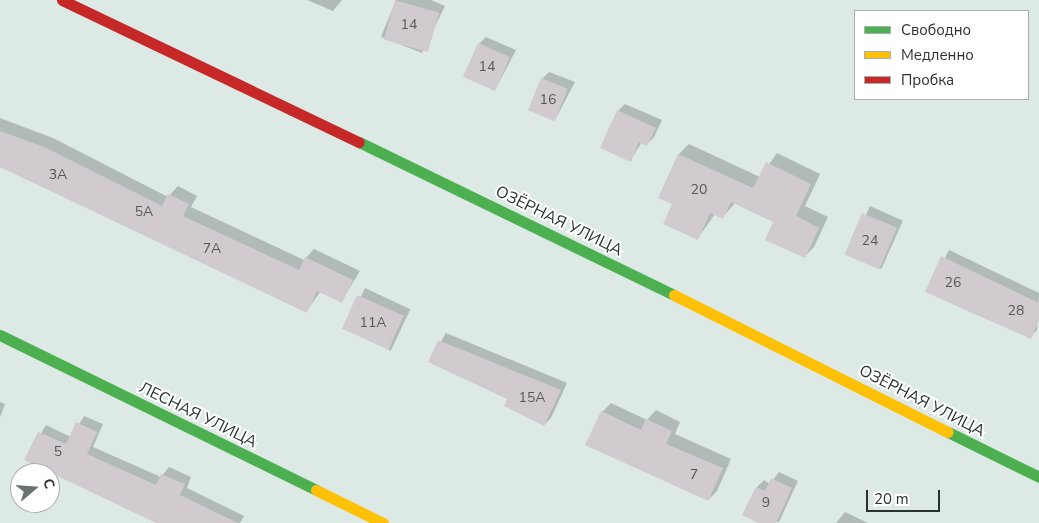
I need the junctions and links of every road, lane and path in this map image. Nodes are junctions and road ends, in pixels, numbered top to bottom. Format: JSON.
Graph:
{"nodes":[{"id":1,"x":62,"y":0,"type":"edge"},
{"id":2,"x":0,"y":335,"type":"edge"},
{"id":3,"x":1039,"y":477,"type":"edge"},
{"id":4,"x":382,"y":523,"type":"edge"}],
"edges":[{"from":1,"to":3,"type":"street","name":"ОЗЁРНАЯ УЛИЦА"},
{"from":2,"to":4,"type":"street","name":"ЛЕСНАЯ УЛИЦА"}]}
